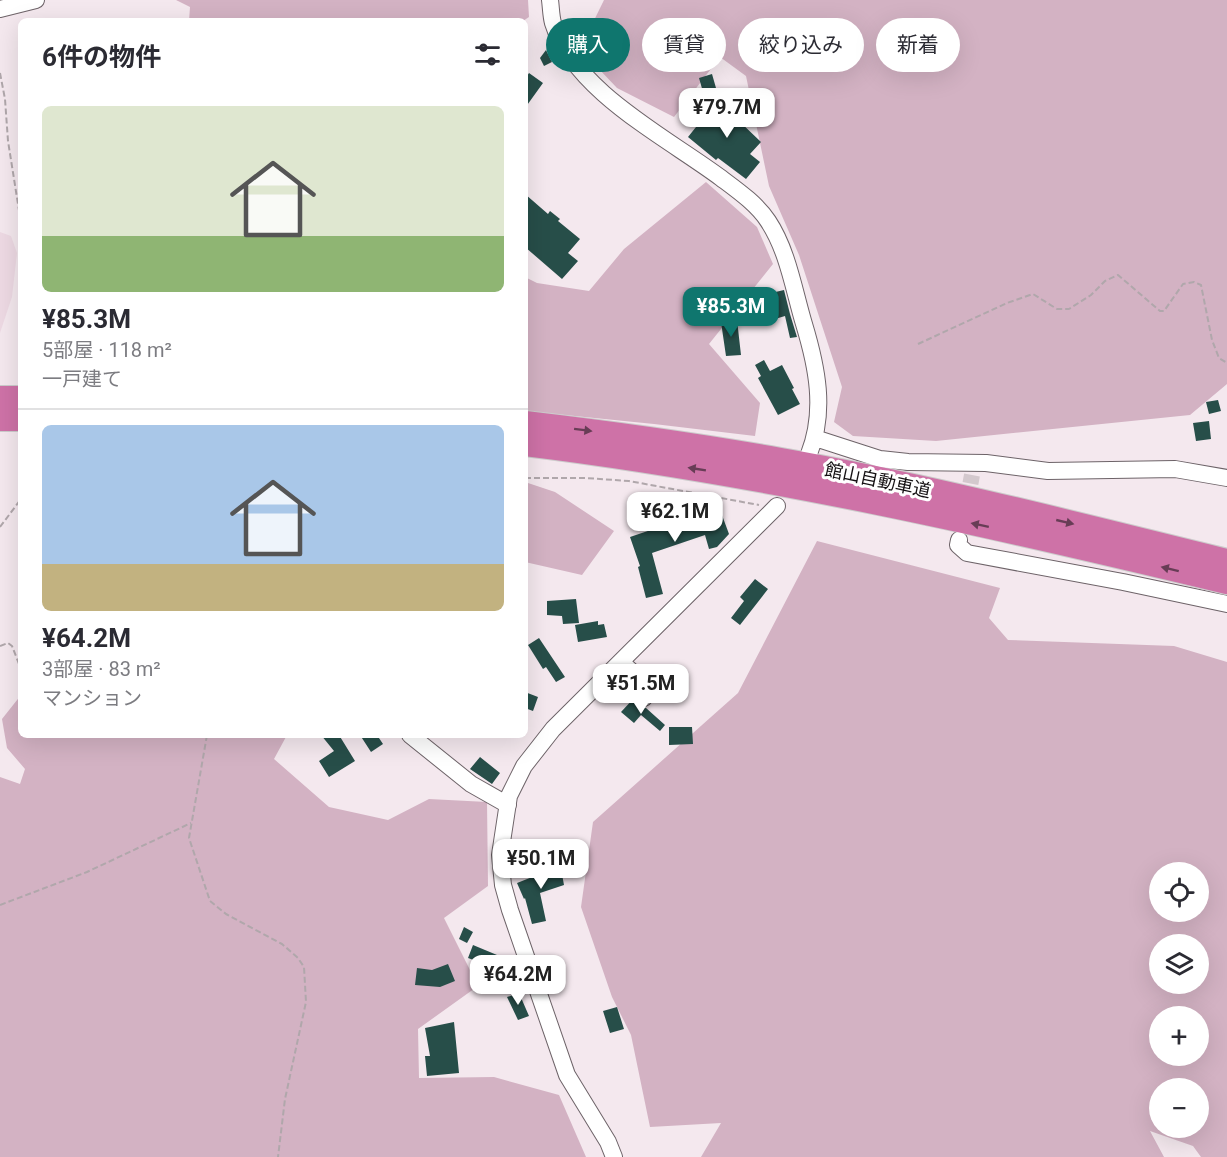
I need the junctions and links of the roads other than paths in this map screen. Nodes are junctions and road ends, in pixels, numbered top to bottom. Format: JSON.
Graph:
{"nodes":[{"id":1,"x":36,"y":0,"type":"edge"},
{"id":2,"x":550,"y":0,"type":"edge"},
{"id":3,"x":0,"y":9,"type":"edge"},
{"id":4,"x":0,"y":398,"type":"edge"},
{"id":5,"x":18,"y":398,"type":"edge"},
{"id":6,"x":18,"y":419,"type":"edge"},
{"id":7,"x":0,"y":420,"type":"edge"},
{"id":8,"x":528,"y":423,"type":"edge"},
{"id":9,"x":815,"y":438,"type":"junction"},
{"id":10,"x":528,"y":444,"type":"edge"},
{"id":11,"x":809,"y":454,"type":"dead end"},
{"id":12,"x":1227,"y":478,"type":"edge"},
{"id":13,"x":775,"y":508,"type":"road end"},
{"id":14,"x":959,"y":540,"type":"dead end"},
{"id":15,"x":1227,"y":561,"type":"edge"},
{"id":16,"x":1227,"y":582,"type":"edge"},
{"id":17,"x":1227,"y":604,"type":"edge"},
{"id":18,"x":621,"y":662,"type":"junction"},
{"id":19,"x":644,"y":698,"type":"dead end"},
{"id":20,"x":414,"y":738,"type":"edge"},
{"id":21,"x":508,"y":805,"type":"junction"},
{"id":22,"x":614,"y":1157,"type":"edge"}],
"edges":[{"from":1,"to":3,"type":"street"},
{"from":2,"to":9,"type":"street"},
{"from":4,"to":5,"type":"highway"},
{"from":6,"to":7,"type":"highway"},
{"from":8,"to":15,"type":"highway","name":"館山自動車道","one_way":true},
{"from":9,"to":11,"type":"street"},
{"from":9,"to":12,"type":"street"},
{"from":16,"to":10,"type":"highway","name":"館山自動車道","one_way":true},
{"from":13,"to":18,"type":"street"},
{"from":14,"to":17,"type":"street"},
{"from":18,"to":19,"type":"street"},
{"from":18,"to":21,"type":"street"},
{"from":20,"to":21,"type":"street"},
{"from":21,"to":22,"type":"street"}]}
